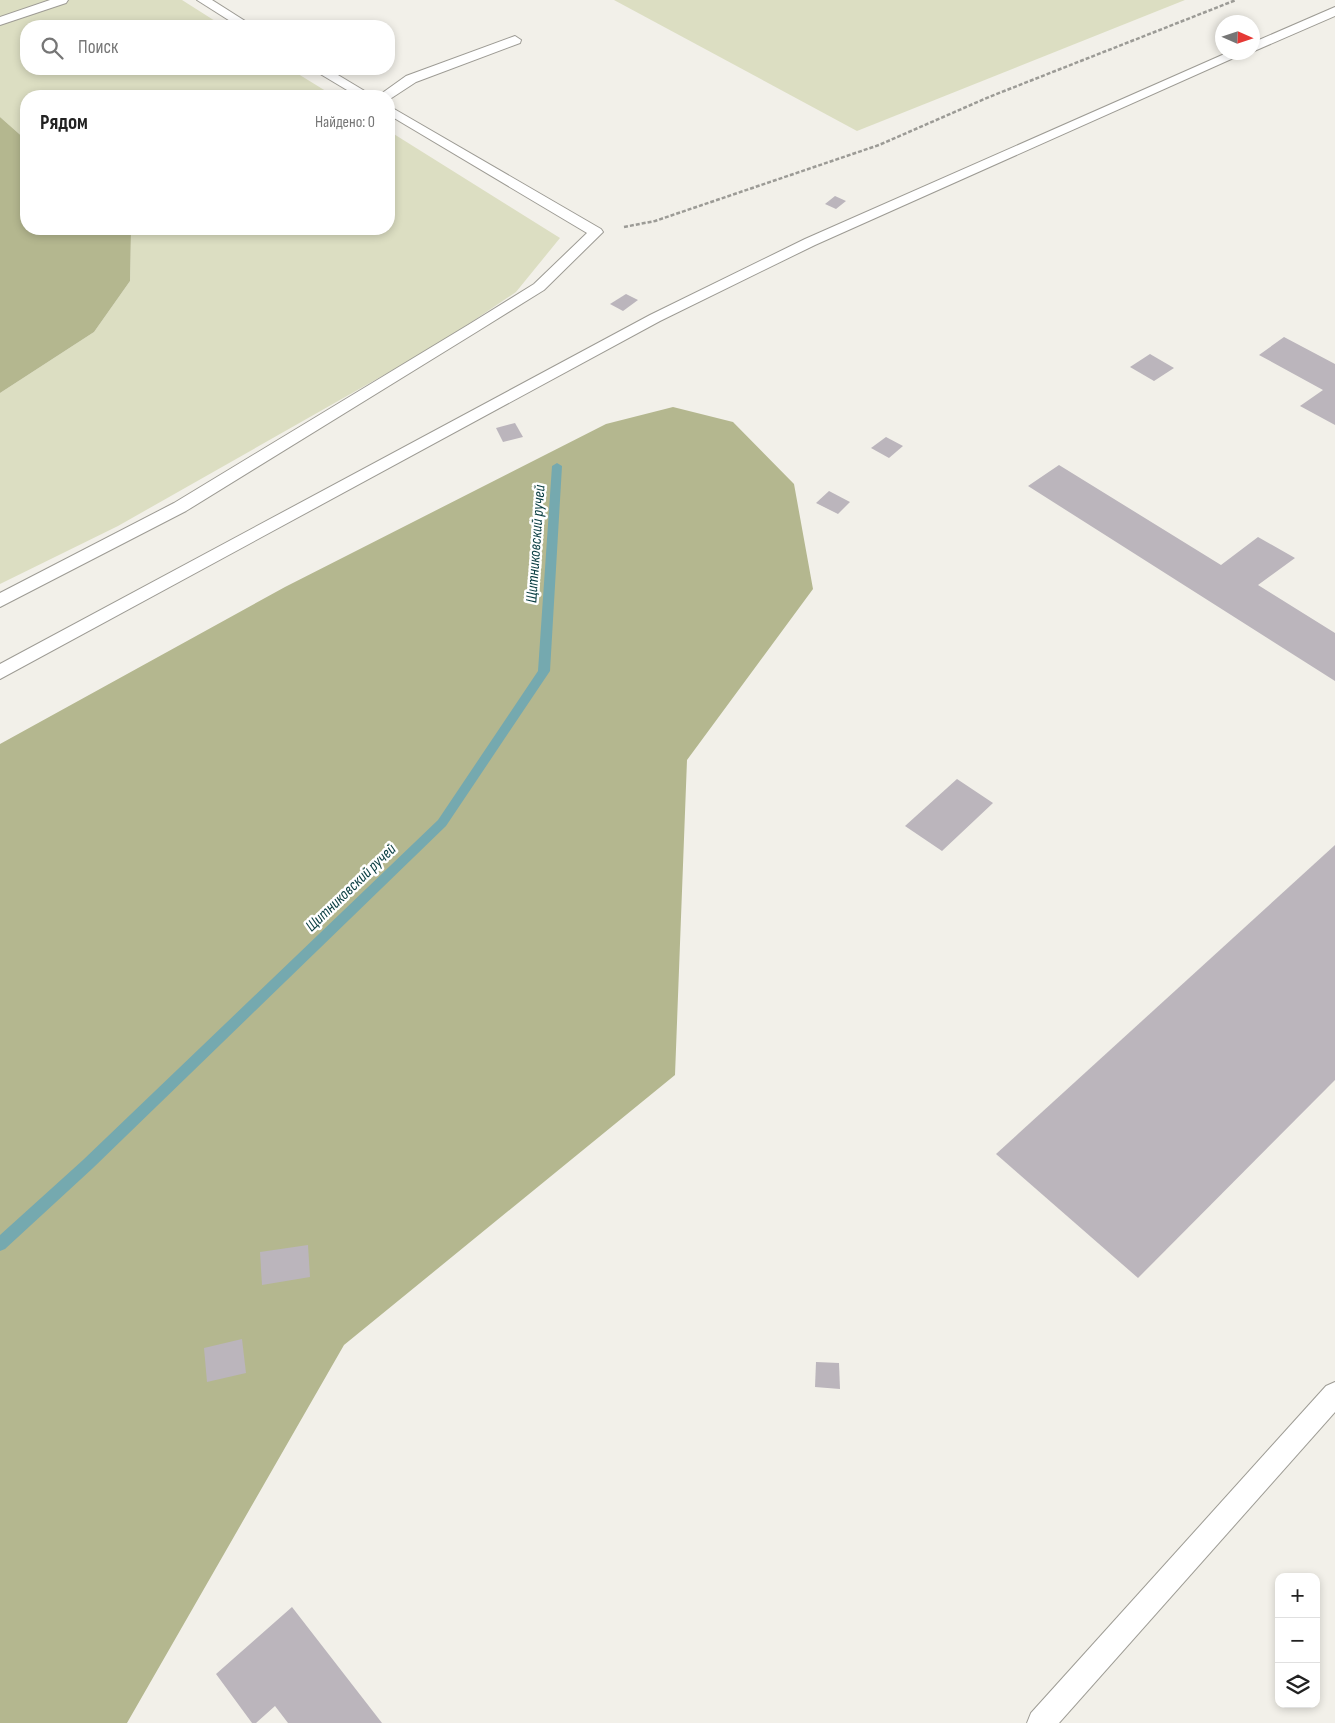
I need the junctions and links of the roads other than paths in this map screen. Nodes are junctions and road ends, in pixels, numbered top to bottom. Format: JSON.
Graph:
{"nodes":[{"id":1,"x":62,"y":0,"type":"edge"},
{"id":2,"x":203,"y":0,"type":"edge"},
{"id":3,"x":1335,"y":11,"type":"edge"},
{"id":4,"x":237,"y":20,"type":"edge"},
{"id":5,"x":0,"y":21,"type":"edge"},
{"id":6,"x":515,"y":40,"type":"dead end"},
{"id":7,"x":1260,"y":44,"type":"edge"},
{"id":8,"x":1224,"y":60,"type":"edge"},
{"id":9,"x":329,"y":75,"type":"edge"},
{"id":10,"x":356,"y":90,"type":"edge"},
{"id":11,"x":394,"y":90,"type":"edge"},
{"id":12,"x":395,"y":114,"type":"edge"},
{"id":13,"x":0,"y":601,"type":"edge"},
{"id":14,"x":0,"y":672,"type":"edge"},
{"id":15,"x":1335,"y":1394,"type":"edge"},
{"id":16,"x":1041,"y":1723,"type":"edge"}],
"edges":[{"from":1,"to":5,"type":"lane"},
{"from":2,"to":4,"type":"lane"},
{"from":3,"to":7,"type":"lane"},
{"from":6,"to":11,"type":"lane"},
{"from":8,"to":14,"type":"lane"},
{"from":9,"to":10,"type":"lane"},
{"from":12,"to":13,"type":"lane"},
{"from":15,"to":16,"type":"lane"}]}
